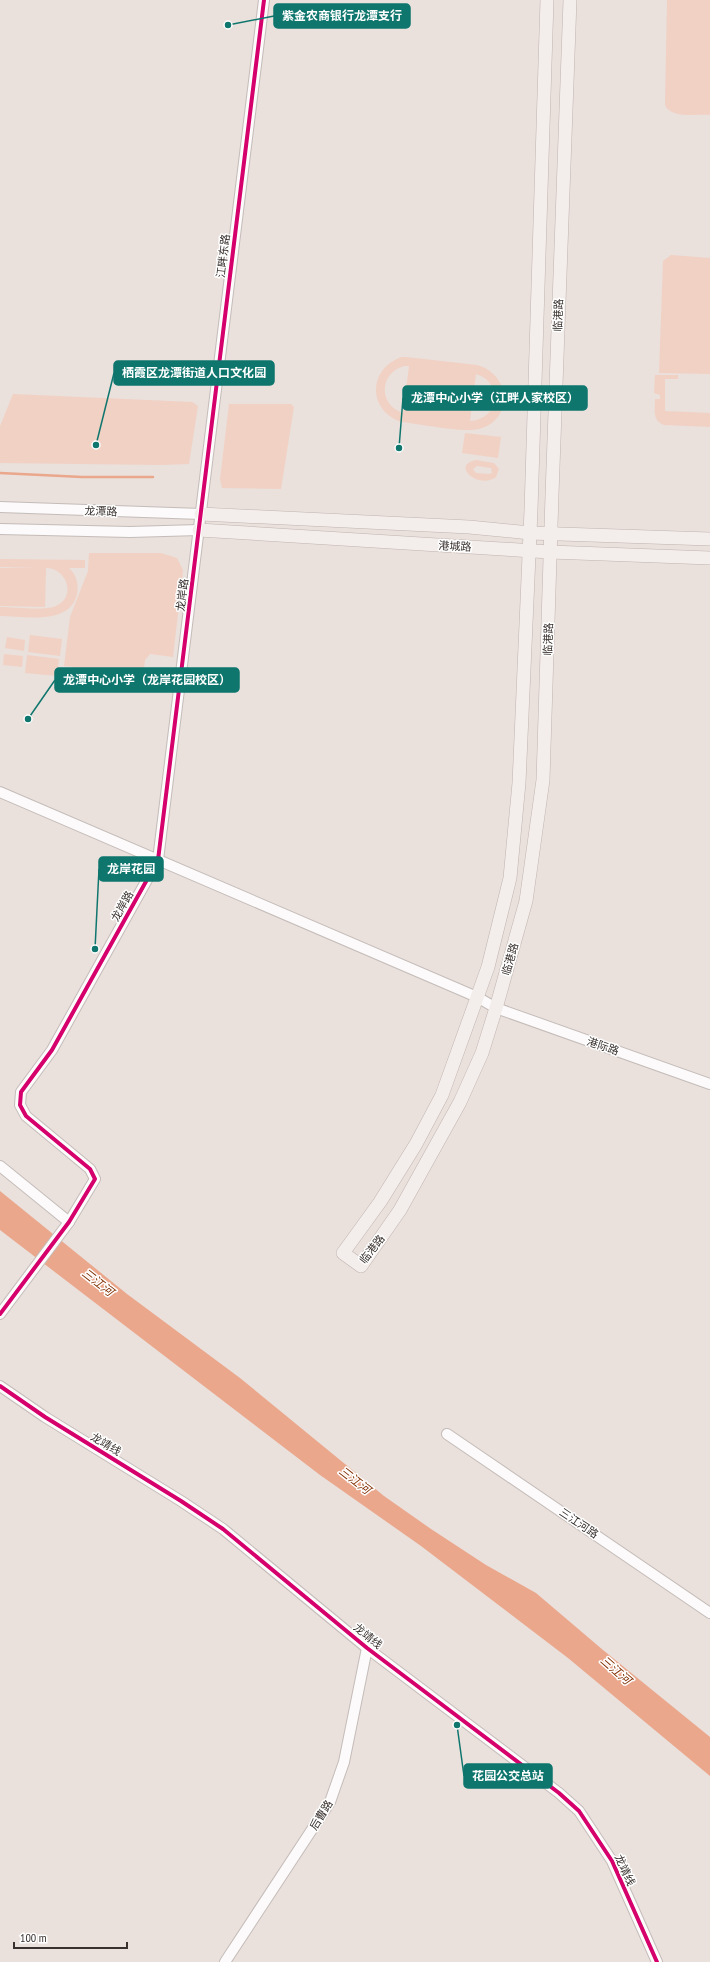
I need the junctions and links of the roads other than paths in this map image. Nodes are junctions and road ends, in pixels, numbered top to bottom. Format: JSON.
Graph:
{"nodes":[{"id":1,"x":264,"y":0,"type":"edge"},
{"id":2,"x":547,"y":0,"type":"edge"},
{"id":3,"x":570,"y":0,"type":"edge"},
{"id":4,"x":0,"y":507,"type":"edge"},
{"id":5,"x":201,"y":514,"type":"junction"},
{"id":6,"x":0,"y":529,"type":"edge"},
{"id":7,"x":199,"y":530,"type":"junction"},
{"id":8,"x":530,"y":533,"type":"junction"},
{"id":9,"x":551,"y":533,"type":"junction"},
{"id":10,"x":710,"y":539,"type":"edge"},
{"id":11,"x":529,"y":550,"type":"junction"},
{"id":12,"x":550,"y":552,"type":"junction"},
{"id":13,"x":710,"y":558,"type":"edge"},
{"id":14,"x":0,"y":792,"type":"edge"},
{"id":15,"x":158,"y":860,"type":"junction"},
{"id":16,"x":477,"y":997,"type":"junction"},
{"id":17,"x":496,"y":1008,"type":"junction"},
{"id":18,"x":710,"y":1084,"type":"edge"},
{"id":19,"x":0,"y":1166,"type":"edge"},
{"id":20,"x":70,"y":1222,"type":"junction"},
{"id":21,"x":0,"y":1314,"type":"edge"},
{"id":22,"x":0,"y":1386,"type":"edge"},
{"id":23,"x":447,"y":1434,"type":"dead end"},
{"id":24,"x":710,"y":1613,"type":"edge"},
{"id":25,"x":367,"y":1648,"type":"junction"},
{"id":26,"x":225,"y":1962,"type":"edge"},
{"id":27,"x":657,"y":1962,"type":"edge"}],
"edges":[{"from":1,"to":5,"type":"street","name":"江畔东路"},
{"from":2,"to":8,"type":"main road","name":"临港路"},
{"from":3,"to":9,"type":"main road","name":"临港路"},
{"from":4,"to":5,"type":"street","name":"龙潭路"},
{"from":5,"to":7,"type":"street","name":"龙岸路"},
{"from":5,"to":8,"type":"main road","name":"港城路"},
{"from":6,"to":7,"type":"street","name":"龙潭路"},
{"from":7,"to":11,"type":"main road","name":"港城路"},
{"from":7,"to":15,"type":"street","name":"龙岸路"},
{"from":8,"to":9,"type":"main road","name":"港城路"},
{"from":8,"to":11,"type":"main road","name":"临港路"},
{"from":9,"to":10,"type":"main road","name":"港城路"},
{"from":9,"to":12,"type":"main road","name":"临港路"},
{"from":11,"to":12,"type":"main road","name":"港城路"},
{"from":11,"to":16,"type":"main road","name":"临港路"},
{"from":12,"to":13,"type":"main road","name":"港城路"},
{"from":12,"to":17,"type":"main road","name":"临港路"},
{"from":14,"to":15,"type":"street","name":"港际路"},
{"from":15,"to":16,"type":"street","name":"港际路"},
{"from":15,"to":20,"type":"street","name":"龙岸路"},
{"from":16,"to":17,"type":"street","name":"港际路"},
{"from":16,"to":17,"type":"main road","name":"临港路"},
{"from":17,"to":18,"type":"street","name":"港际路"},
{"from":19,"to":20,"type":"street"},
{"from":20,"to":21,"type":"street"},
{"from":22,"to":25,"type":"street","name":"龙靖线"},
{"from":23,"to":24,"type":"street","name":"三江河路"},
{"from":25,"to":26,"type":"street","name":"后曹路"},
{"from":25,"to":27,"type":"street","name":"龙靖线"}]}
